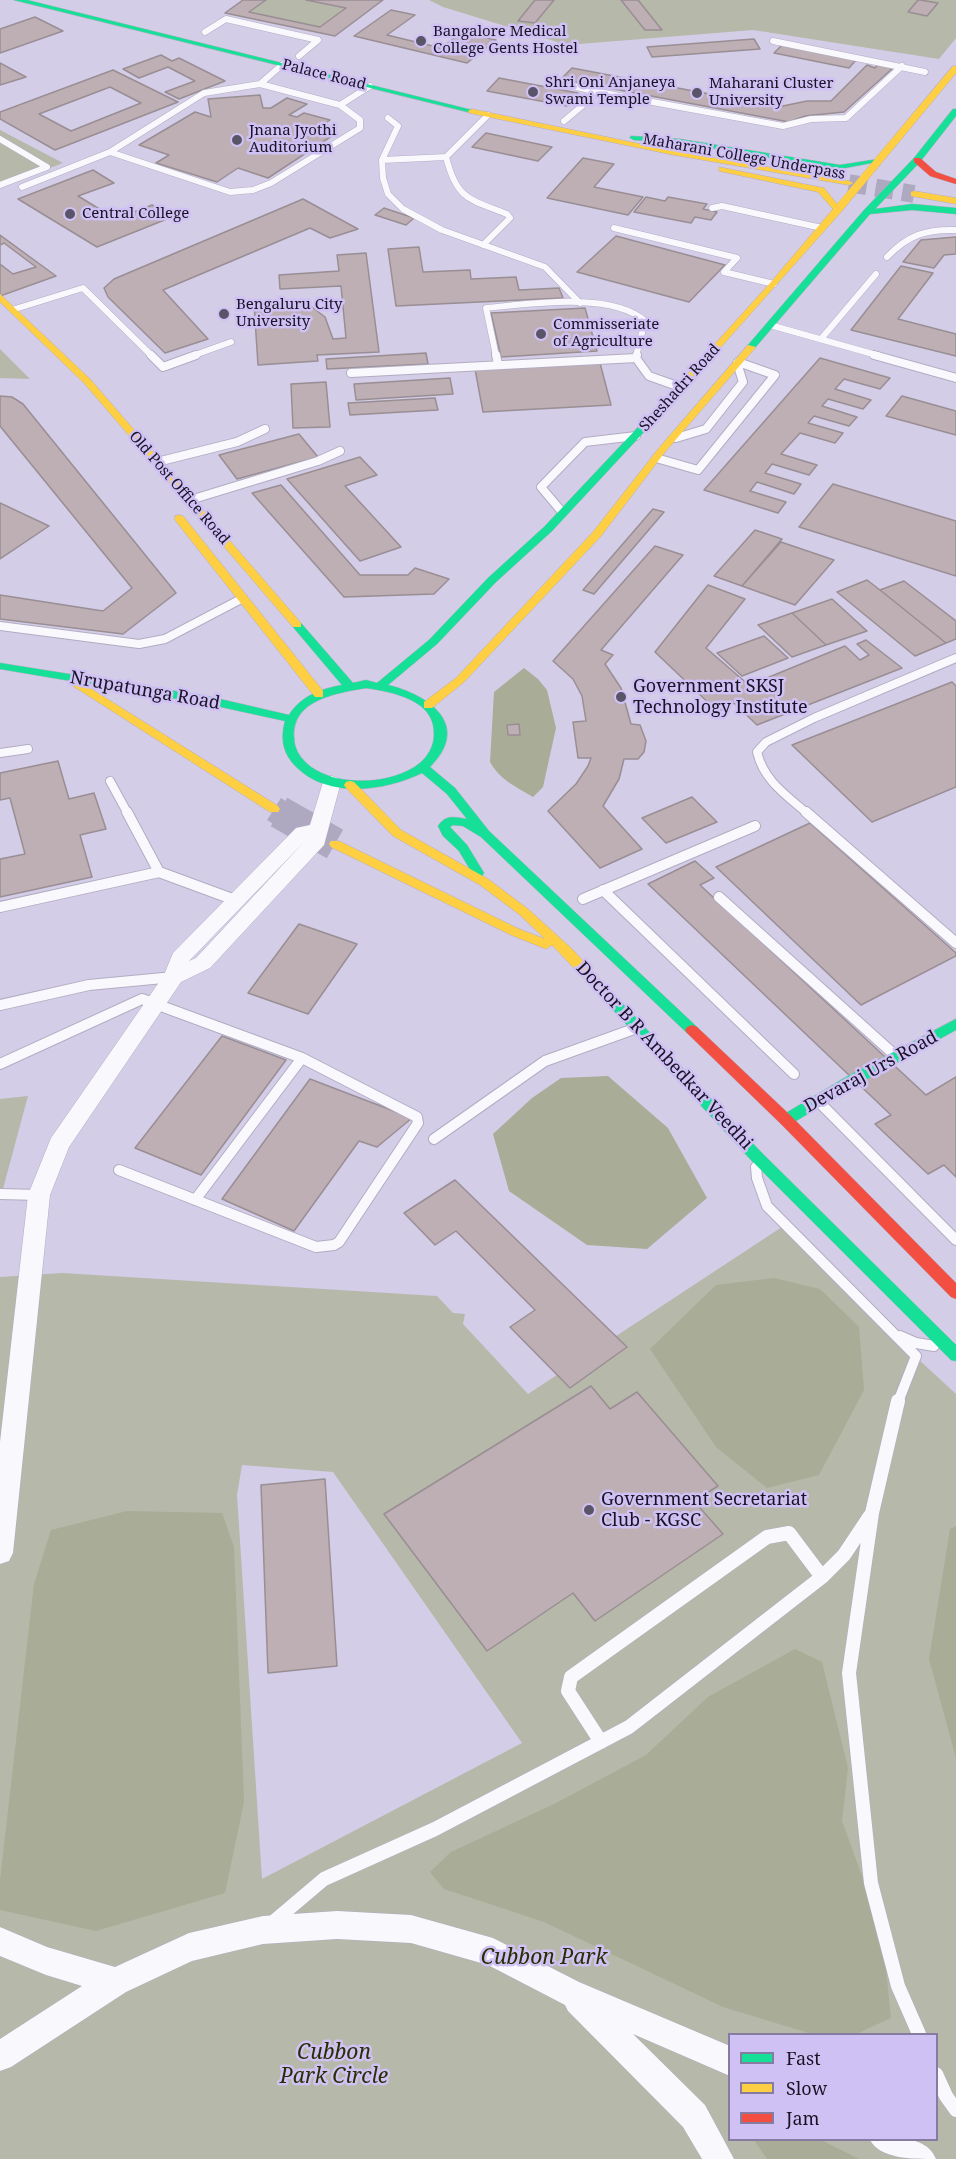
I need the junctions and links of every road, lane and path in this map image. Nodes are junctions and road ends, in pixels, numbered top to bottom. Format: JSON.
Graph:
{"nodes":[{"id":1,"x":18,"y":0,"type":"edge"},
{"id":2,"x":76,"y":5,"type":"edge"},
{"id":3,"x":205,"y":32,"type":"junction"},
{"id":4,"x":773,"y":41,"type":"dead end"},
{"id":5,"x":299,"y":56,"type":"junction"},
{"id":6,"x":283,"y":64,"type":"junction"},
{"id":7,"x":902,"y":66,"type":"junction"},
{"id":8,"x":956,"y":68,"type":"edge"},
{"id":9,"x":925,"y":72,"type":"dead end"},
{"id":10,"x":553,"y":81,"type":"dead end"},
{"id":11,"x":260,"y":84,"type":"junction"},
{"id":12,"x":370,"y":86,"type":"junction"},
{"id":13,"x":593,"y":91,"type":"junction"},
{"id":14,"x":340,"y":105,"type":"junction"},
{"id":15,"x":956,"y":111,"type":"edge"},
{"id":16,"x":489,"y":115,"type":"junction"},
{"id":17,"x":388,"y":118,"type":"dead end"},
{"id":18,"x":564,"y":121,"type":"junction"},
{"id":19,"x":0,"y":139,"type":"edge"},
{"id":20,"x":632,"y":141,"type":"junction"},
{"id":21,"x":111,"y":152,"type":"junction"},
{"id":22,"x":446,"y":157,"type":"junction"},
{"id":23,"x":382,"y":160,"type":"junction"},
{"id":24,"x":917,"y":160,"type":"junction"},
{"id":25,"x":878,"y":161,"type":"junction"},
{"id":26,"x":851,"y":179,"type":"tunnel mouth"},
{"id":27,"x":956,"y":182,"type":"edge"},
{"id":28,"x":0,"y":185,"type":"edge"},
{"id":29,"x":22,"y":187,"type":"dead end"},
{"id":30,"x":956,"y":193,"type":"edge"},
{"id":31,"x":956,"y":201,"type":"edge"},
{"id":32,"x":712,"y":208,"type":"dead end"},
{"id":33,"x":838,"y":210,"type":"junction"},
{"id":34,"x":956,"y":211,"type":"edge"},
{"id":35,"x":867,"y":212,"type":"junction"},
{"id":36,"x":614,"y":228,"type":"dead end"},
{"id":37,"x":822,"y":228,"type":"junction"},
{"id":38,"x":956,"y":230,"type":"edge"},
{"id":39,"x":483,"y":245,"type":"junction"},
{"id":40,"x":887,"y":257,"type":"dead end"},
{"id":41,"x":876,"y":274,"type":"dead end"},
{"id":42,"x":774,"y":284,"type":"junction"},
{"id":43,"x":0,"y":297,"type":"edge"},
{"id":44,"x":580,"y":303,"type":"junction"},
{"id":45,"x":15,"y":309,"type":"junction"},
{"id":46,"x":0,"y":316,"type":"edge"},
{"id":47,"x":770,"y":325,"type":"junction"},
{"id":48,"x":821,"y":339,"type":"junction"},
{"id":49,"x":231,"y":342,"type":"dead end"},
{"id":50,"x":40,"y":354,"type":"dead end"},
{"id":51,"x":636,"y":358,"type":"junction"},
{"id":52,"x":737,"y":363,"type":"junction"},
{"id":53,"x":498,"y":364,"type":"junction"},
{"id":54,"x":351,"y":373,"type":"dead end"},
{"id":55,"x":956,"y":378,"type":"edge"},
{"id":56,"x":680,"y":387,"type":"junction"},
{"id":57,"x":265,"y":429,"type":"dead end"},
{"id":58,"x":637,"y":436,"type":"junction"},
{"id":59,"x":671,"y":439,"type":"junction"},
{"id":60,"x":340,"y":451,"type":"dead end"},
{"id":61,"x":656,"y":458,"type":"junction"},
{"id":62,"x":157,"y":462,"type":"junction"},
{"id":63,"x":190,"y":500,"type":"junction"},
{"id":64,"x":173,"y":511,"type":"dead end"},
{"id":65,"x":562,"y":513,"type":"junction"},
{"id":66,"x":243,"y":598,"type":"junction"},
{"id":67,"x":0,"y":626,"type":"edge"},
{"id":68,"x":956,"y":658,"type":"edge"},
{"id":69,"x":0,"y":666,"type":"edge"},
{"id":70,"x":65,"y":677,"type":"junction"},
{"id":71,"x":349,"y":686,"type":"junction"},
{"id":72,"x":380,"y":686,"type":"junction"},
{"id":73,"x":319,"y":694,"type":"junction"},
{"id":74,"x":428,"y":705,"type":"junction"},
{"id":75,"x":290,"y":719,"type":"junction"},
{"id":76,"x":28,"y":749,"type":"dead end"},
{"id":77,"x":0,"y":753,"type":"edge"},
{"id":78,"x":423,"y":767,"type":"junction"},
{"id":79,"x":110,"y":781,"type":"dead end"},
{"id":80,"x":341,"y":784,"type":"junction"},
{"id":81,"x":274,"y":809,"type":"tunnel mouth"},
{"id":82,"x":755,"y":826,"type":"dead end"},
{"id":83,"x":316,"y":830,"type":"junction"},
{"id":84,"x":485,"y":834,"type":"junction"},
{"id":85,"x":335,"y":844,"type":"tunnel mouth"},
{"id":86,"x":159,"y":872,"type":"junction"},
{"id":87,"x":484,"y":882,"type":"junction"},
{"id":88,"x":603,"y":890,"type":"junction"},
{"id":89,"x":719,"y":897,"type":"dead end"},
{"id":90,"x":583,"y":899,"type":"dead end"},
{"id":91,"x":235,"y":900,"type":"junction"},
{"id":92,"x":0,"y":907,"type":"edge"},
{"id":93,"x":956,"y":943,"type":"edge"},
{"id":94,"x":567,"y":952,"type":"junction"},
{"id":95,"x":174,"y":977,"type":"junction"},
{"id":96,"x":156,"y":1003,"type":"junction"},
{"id":97,"x":0,"y":1005,"type":"edge"},
{"id":98,"x":956,"y":1024,"type":"edge"},
{"id":99,"x":637,"y":1028,"type":"junction"},
{"id":100,"x":302,"y":1058,"type":"junction"},
{"id":101,"x":897,"y":1058,"type":"junction"},
{"id":102,"x":0,"y":1064,"type":"edge"},
{"id":103,"x":794,"y":1074,"type":"dead end"},
{"id":104,"x":818,"y":1101,"type":"junction"},
{"id":105,"x":786,"y":1120,"type":"junction"},
{"id":106,"x":435,"y":1139,"type":"dead end"},
{"id":107,"x":755,"y":1155,"type":"junction"},
{"id":108,"x":119,"y":1170,"type":"dead end"},
{"id":109,"x":0,"y":1194,"type":"edge"},
{"id":110,"x":39,"y":1195,"type":"junction"},
{"id":111,"x":195,"y":1200,"type":"junction"},
{"id":112,"x":956,"y":1240,"type":"edge"},
{"id":113,"x":956,"y":1293,"type":"edge"},
{"id":114,"x":893,"y":1333,"type":"junction"},
{"id":115,"x":952,"y":1352,"type":"edge"},
{"id":116,"x":872,"y":1513,"type":"junction"},
{"id":117,"x":0,"y":1553,"type":"edge"},
{"id":118,"x":822,"y":1577,"type":"junction"},
{"id":119,"x":601,"y":1742,"type":"junction"},
{"id":120,"x":263,"y":1930,"type":"junction"},
{"id":121,"x":0,"y":1941,"type":"edge"},
{"id":122,"x":116,"y":1982,"type":"junction"},
{"id":123,"x":569,"y":1992,"type":"junction"},
{"id":124,"x":919,"y":2033,"type":"edge"},
{"id":125,"x":0,"y":2056,"type":"edge"},
{"id":126,"x":728,"y":2061,"type":"edge"},
{"id":127,"x":938,"y":2078,"type":"edge"},
{"id":128,"x":956,"y":2110,"type":"edge"},
{"id":129,"x":889,"y":2141,"type":"edge"},
{"id":130,"x":719,"y":2159,"type":"edge"},
{"id":131,"x":921,"y":2159,"type":"edge"}],
"edges":[{"from":1,"to":2,"type":"main road","name":"Palace Road"},
{"from":2,"to":3,"type":"main road","name":"Palace Road"},
{"from":2,"to":6,"type":"main road","name":"Palace Road"},
{"from":3,"to":5,"type":"main road","name":"Palace Road"},
{"from":3,"to":5,"type":"lane"},
{"from":4,"to":7,"type":"lane"},
{"from":5,"to":18,"type":"main road","name":"Palace Road"},
{"from":6,"to":11,"type":"lane"},
{"from":6,"to":12,"type":"main road","name":"Palace Road"},
{"from":7,"to":9,"type":"lane"},
{"from":7,"to":13,"type":"lane"},
{"from":8,"to":25,"type":"main road","name":"Sheshadri Road"},
{"from":10,"to":13,"type":"lane"},
{"from":11,"to":14,"type":"lane"},
{"from":11,"to":21,"type":"lane"},
{"from":12,"to":14,"type":"lane"},
{"from":12,"to":16,"type":"main road","name":"Palace Road"},
{"from":13,"to":18,"type":"lane"},
{"from":14,"to":21,"type":"lane"},
{"from":15,"to":24,"type":"main road","name":"Sheshadri Road"},
{"from":16,"to":20,"type":"main road","name":"Palace Road"},
{"from":16,"to":22,"type":"lane"},
{"from":17,"to":23,"type":"lane"},
{"from":18,"to":20,"type":"main road","name":"Palace Road"},
{"from":19,"to":28,"type":"lane"},
{"from":20,"to":25,"type":"main road"},
{"from":20,"to":26,"type":"main road","name":"Maharani College Underpass"},
{"from":20,"to":33,"type":"main road"},
{"from":21,"to":29,"type":"lane"},
{"from":22,"to":23,"type":"lane"},
{"from":22,"to":39,"type":"lane"},
{"from":23,"to":39,"type":"lane"},
{"from":24,"to":27,"type":"main road"},
{"from":24,"to":35,"type":"main road","name":"Sheshadri Road"},
{"from":25,"to":33,"type":"main road","name":"Sheshadri Road"},
{"from":30,"to":31,"type":"main road"},
{"from":32,"to":37,"type":"lane"},
{"from":33,"to":37,"type":"main road","name":"Sheshadri Road"},
{"from":34,"to":35,"type":"main road"},
{"from":35,"to":47,"type":"main road","name":"Sheshadri Road"},
{"from":36,"to":42,"type":"lane"},
{"from":37,"to":42,"type":"main road","name":"Sheshadri Road"},
{"from":38,"to":40,"type":"lane"},
{"from":39,"to":44,"type":"lane"},
{"from":41,"to":48,"type":"lane"},
{"from":42,"to":56,"type":"main road","name":"Sheshadri Road"},
{"from":43,"to":45,"type":"main road","name":"Old Post Office Road"},
{"from":44,"to":51,"type":"lane"},
{"from":44,"to":53,"type":"lane"},
{"from":45,"to":49,"type":"lane"},
{"from":45,"to":62,"type":"main road","name":"Old Post Office Road"},
{"from":46,"to":50,"type":"main road"},
{"from":47,"to":48,"type":"lane"},
{"from":47,"to":52,"type":"main road","name":"Sheshadri Road"},
{"from":48,"to":55,"type":"lane"},
{"from":51,"to":53,"type":"lane"},
{"from":51,"to":56,"type":"lane"},
{"from":52,"to":59,"type":"main road","name":"Sheshadri Road"},
{"from":52,"to":59,"type":"lane"},
{"from":52,"to":61,"type":"lane"},
{"from":53,"to":54,"type":"lane"},
{"from":56,"to":58,"type":"main road","name":"Sheshadri Road"},
{"from":57,"to":62,"type":"lane"},
{"from":58,"to":65,"type":"main road","name":"Sheshadri Road"},
{"from":58,"to":65,"type":"lane"},
{"from":59,"to":61,"type":"main road","name":"Sheshadri Road"},
{"from":60,"to":63,"type":"lane"},
{"from":61,"to":74,"type":"main road","name":"Sheshadri Road"},
{"from":62,"to":63,"type":"main road","name":"Old Post Office Road"},
{"from":63,"to":71,"type":"main road","name":"Old Post Office Road"},
{"from":64,"to":66,"type":"main road","name":"Old Post Office Road"},
{"from":65,"to":72,"type":"main road","name":"Sheshadri Road"},
{"from":66,"to":67,"type":"lane"},
{"from":66,"to":73,"type":"main road","name":"Old Post Office Road"},
{"from":68,"to":93,"type":"lane"},
{"from":69,"to":70,"type":"main road","name":"Nrupatunga Road"},
{"from":70,"to":75,"type":"main road","name":"Nrupatunga Road"},
{"from":70,"to":81,"type":"main road"},
{"from":71,"to":72,"type":"main road"},
{"from":71,"to":73,"type":"main road"},
{"from":72,"to":74,"type":"main road"},
{"from":73,"to":75,"type":"main road"},
{"from":74,"to":78,"type":"main road"},
{"from":75,"to":80,"type":"main road"},
{"from":76,"to":77,"type":"lane"},
{"from":78,"to":80,"type":"main road"},
{"from":78,"to":84,"type":"main road","name":"Doctor B R Ambedkar Veedhi"},
{"from":79,"to":86,"type":"lane"},
{"from":80,"to":83,"type":"street"},
{"from":80,"to":87,"type":"main road","name":"Doctor B R Ambedkar Veedhi"},
{"from":82,"to":88,"type":"lane"},
{"from":83,"to":91,"type":"street"},
{"from":83,"to":95,"type":"street"},
{"from":84,"to":87,"type":"main road"},
{"from":84,"to":105,"type":"main road","name":"Doctor B R Ambedkar Veedhi"},
{"from":85,"to":94,"type":"main road"},
{"from":86,"to":91,"type":"lane"},
{"from":86,"to":92,"type":"lane"},
{"from":87,"to":94,"type":"main road","name":"Doctor B R Ambedkar Veedhi"},
{"from":88,"to":90,"type":"lane"},
{"from":88,"to":103,"type":"lane"},
{"from":89,"to":101,"type":"lane"},
{"from":91,"to":95,"type":"street"},
{"from":94,"to":99,"type":"main road","name":"Doctor B R Ambedkar Veedhi"},
{"from":95,"to":96,"type":"street"},
{"from":95,"to":97,"type":"lane"},
{"from":96,"to":100,"type":"lane"},
{"from":96,"to":102,"type":"lane"},
{"from":96,"to":110,"type":"street"},
{"from":98,"to":101,"type":"main road","name":"Devaraj Urs Road"},
{"from":99,"to":106,"type":"lane"},
{"from":99,"to":107,"type":"main road","name":"Doctor B R Ambedkar Veedhi"},
{"from":100,"to":111,"type":"lane"},
{"from":100,"to":111,"type":"lane"},
{"from":101,"to":104,"type":"main road","name":"Devaraj Urs Road"},
{"from":104,"to":105,"type":"main road","name":"Devaraj Urs Road"},
{"from":104,"to":112,"type":"lane"},
{"from":105,"to":113,"type":"main road","name":"Doctor B R Ambedkar Veedhi"},
{"from":107,"to":114,"type":"lane"},
{"from":107,"to":115,"type":"main road","name":"Doctor B R Ambedkar Veedhi"},
{"from":108,"to":111,"type":"lane"},
{"from":109,"to":110,"type":"lane"},
{"from":110,"to":117,"type":"street"},
{"from":114,"to":115,"type":"lane"},
{"from":114,"to":116,"type":"lane"},
{"from":116,"to":118,"type":"lane"},
{"from":116,"to":124,"type":"lane"},
{"from":118,"to":119,"type":"lane"},
{"from":118,"to":119,"type":"lane"},
{"from":119,"to":120,"type":"lane"},
{"from":120,"to":122,"type":"street"},
{"from":120,"to":123,"type":"street"},
{"from":121,"to":122,"type":"street"},
{"from":122,"to":125,"type":"street"},
{"from":123,"to":126,"type":"street"},
{"from":123,"to":130,"type":"street"},
{"from":127,"to":128,"type":"lane"},
{"from":129,"to":131,"type":"street"}]}
